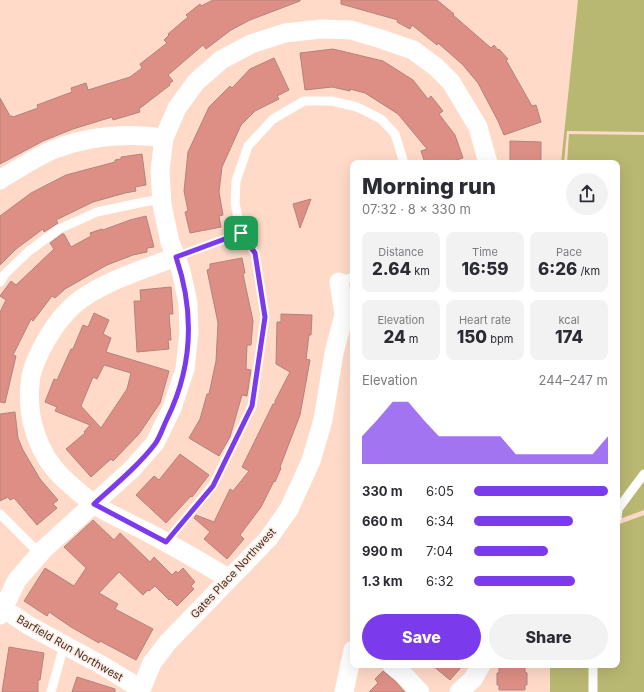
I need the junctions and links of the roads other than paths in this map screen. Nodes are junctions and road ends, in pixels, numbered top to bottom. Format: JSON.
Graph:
{"nodes":[{"id":1,"x":164,"y":138,"type":"junction"},
{"id":2,"x":403,"y":160,"type":"edge"},
{"id":3,"x":487,"y":160,"type":"edge"},
{"id":4,"x":0,"y":180,"type":"edge"},
{"id":5,"x":162,"y":199,"type":"junction"},
{"id":6,"x":241,"y":233,"type":"junction"},
{"id":7,"x":176,"y":257,"type":"junction"},
{"id":8,"x":346,"y":279,"type":"edge"},
{"id":9,"x":0,"y":282,"type":"edge"},
{"id":10,"x":344,"y":315,"type":"junction"},
{"id":11,"x":350,"y":326,"type":"edge"},
{"id":12,"x":644,"y":474,"type":"edge"},
{"id":13,"x":94,"y":504,"type":"junction"},
{"id":14,"x":620,"y":506,"type":"edge"},
{"id":15,"x":0,"y":514,"type":"edge"},
{"id":16,"x":166,"y":542,"type":"junction"},
{"id":17,"x":40,"y":554,"type":"junction"},
{"id":18,"x":229,"y":579,"type":"junction"},
{"id":19,"x":1,"y":610,"type":"edge"},
{"id":20,"x":64,"y":645,"type":"junction"},
{"id":21,"x":350,"y":664,"type":"edge"},
{"id":22,"x":396,"y":668,"type":"edge"},
{"id":23,"x":479,"y":668,"type":"edge"},
{"id":24,"x":593,"y":668,"type":"edge"},
{"id":25,"x":141,"y":691,"type":"edge"},
{"id":26,"x":51,"y":692,"type":"edge"},
{"id":27,"x":344,"y":692,"type":"edge"},
{"id":28,"x":420,"y":692,"type":"edge"},
{"id":29,"x":459,"y":692,"type":"edge"},
{"id":30,"x":593,"y":692,"type":"edge"}],
"edges":[{"from":1,"to":3,"type":"street"},
{"from":1,"to":4,"type":"street"},
{"from":1,"to":5,"type":"street"},
{"from":2,"to":6,"type":"lane"},
{"from":5,"to":7,"type":"street"},
{"from":5,"to":9,"type":"lane"},
{"from":6,"to":7,"type":"lane"},
{"from":6,"to":16,"type":"lane"},
{"from":7,"to":13,"type":"street"},
{"from":7,"to":13,"type":"street"},
{"from":8,"to":10,"type":"street","name":"Gates Place Northwest"},
{"from":10,"to":11,"type":"street"},
{"from":10,"to":18,"type":"street","name":"Gates Place Northwest"},
{"from":12,"to":14,"type":"lane"},
{"from":13,"to":16,"type":"street"},
{"from":13,"to":17,"type":"street"},
{"from":15,"to":17,"type":"lane"},
{"from":16,"to":18,"type":"street"},
{"from":17,"to":19,"type":"street"},
{"from":18,"to":25,"type":"street","name":"Gates Place Northwest"},
{"from":19,"to":20,"type":"street","name":"Barfield Run Northwest"},
{"from":20,"to":25,"type":"street","name":"Barfield Run Northwest"},
{"from":20,"to":26,"type":"lane"},
{"from":21,"to":27,"type":"street"},
{"from":22,"to":28,"type":"street"},
{"from":23,"to":29,"type":"street"},
{"from":24,"to":30,"type":"lane"}]}
